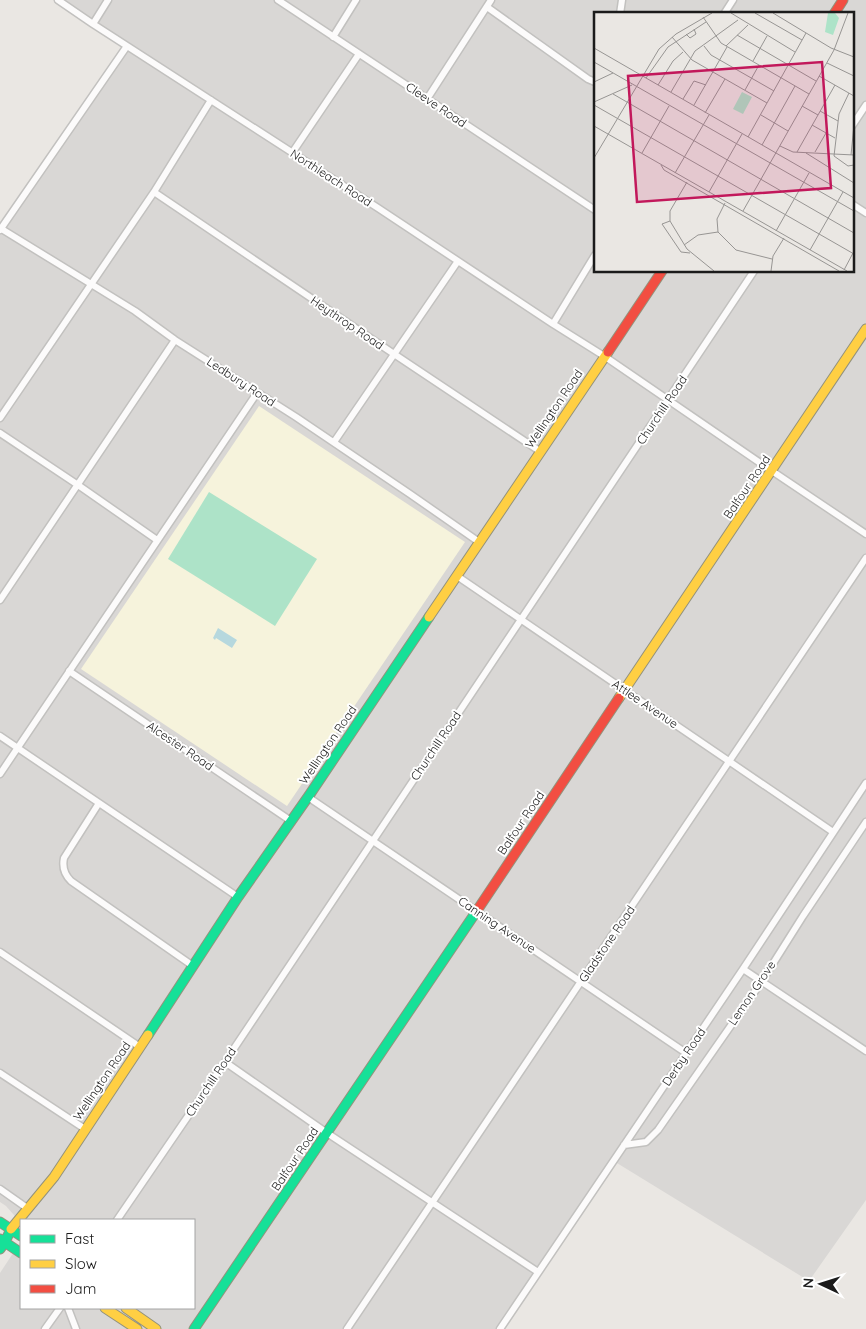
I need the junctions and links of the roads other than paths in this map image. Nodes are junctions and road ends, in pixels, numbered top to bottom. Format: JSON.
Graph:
{"nodes":[{"id":1,"x":58,"y":0,"type":"edge"},
{"id":2,"x":108,"y":0,"type":"edge"},
{"id":3,"x":278,"y":0,"type":"edge"},
{"id":4,"x":356,"y":0,"type":"edge"},
{"id":5,"x":491,"y":0,"type":"edge"},
{"id":6,"x":733,"y":0,"type":"edge"},
{"id":7,"x":843,"y":0,"type":"edge"},
{"id":8,"x":487,"y":7,"type":"junction"},
{"id":9,"x":725,"y":12,"type":"edge"},
{"id":10,"x":835,"y":12,"type":"edge"},
{"id":11,"x":93,"y":24,"type":"junction"},
{"id":12,"x":333,"y":37,"type":"junction"},
{"id":13,"x":128,"y":46,"type":"junction"},
{"id":14,"x":359,"y":54,"type":"junction"},
{"id":15,"x":594,"y":82,"type":"edge"},
{"id":16,"x":427,"y":99,"type":"junction"},
{"id":17,"x":211,"y":100,"type":"junction"},
{"id":18,"x":866,"y":105,"type":"edge"},
{"id":19,"x":854,"y":123,"type":"edge"},
{"id":20,"x":292,"y":153,"type":"junction"},
{"id":21,"x":154,"y":192,"type":"junction"},
{"id":22,"x":854,"y":205,"type":"edge"},
{"id":23,"x":594,"y":209,"type":"edge"},
{"id":24,"x":866,"y":213,"type":"edge"},
{"id":25,"x":0,"y":229,"type":"edge"},
{"id":26,"x":594,"y":257,"type":"edge"},
{"id":27,"x":458,"y":261,"type":"junction"},
{"id":28,"x":661,"y":272,"type":"edge"},
{"id":29,"x":753,"y":272,"type":"edge"},
{"id":30,"x":92,"y":283,"type":"junction"},
{"id":31,"x":553,"y":324,"type":"junction"},
{"id":32,"x":866,"y":329,"type":"edge"},
{"id":33,"x":175,"y":340,"type":"junction"},
{"id":34,"x":394,"y":354,"type":"junction"},
{"id":35,"x":604,"y":356,"type":"junction"},
{"id":36,"x":257,"y":393,"type":"junction"},
{"id":37,"x":668,"y":400,"type":"junction"},
{"id":38,"x":0,"y":418,"type":"edge"},
{"id":39,"x":0,"y":433,"type":"edge"},
{"id":40,"x":334,"y":442,"type":"junction"},
{"id":41,"x":541,"y":452,"type":"junction"},
{"id":42,"x":772,"y":471,"type":"junction"},
{"id":43,"x":78,"y":485,"type":"junction"},
{"id":44,"x":866,"y":534,"type":"edge"},
{"id":45,"x":157,"y":540,"type":"junction"},
{"id":46,"x":478,"y":542,"type":"junction"},
{"id":47,"x":866,"y":558,"type":"edge"},
{"id":48,"x":457,"y":576,"type":"junction"},
{"id":49,"x":0,"y":600,"type":"edge"},
{"id":50,"x":521,"y":619,"type":"junction"},
{"id":51,"x":69,"y":671,"type":"junction"},
{"id":52,"x":625,"y":689,"type":"junction"},
{"id":53,"x":0,"y":736,"type":"edge"},
{"id":54,"x":18,"y":747,"type":"junction"},
{"id":55,"x":729,"y":761,"type":"junction"},
{"id":56,"x":0,"y":774,"type":"edge"},
{"id":57,"x":866,"y":783,"type":"edge"},
{"id":58,"x":308,"y":797,"type":"junction"},
{"id":59,"x":99,"y":803,"type":"junction"},
{"id":60,"x":291,"y":821,"type":"junction"},
{"id":61,"x":866,"y":822,"type":"edge"},
{"id":62,"x":833,"y":832,"type":"junction"},
{"id":63,"x":372,"y":841,"type":"junction"},
{"id":64,"x":238,"y":897,"type":"junction"},
{"id":65,"x":476,"y":912,"type":"junction"},
{"id":66,"x":0,"y":952,"type":"edge"},
{"id":67,"x":193,"y":966,"type":"junction"},
{"id":68,"x":743,"y":969,"type":"junction"},
{"id":69,"x":762,"y":981,"type":"junction"},
{"id":70,"x":581,"y":982,"type":"junction"},
{"id":71,"x":140,"y":1047,"type":"junction"},
{"id":72,"x":866,"y":1051,"type":"edge"},
{"id":73,"x":686,"y":1053,"type":"junction"},
{"id":74,"x":225,"y":1062,"type":"junction"},
{"id":75,"x":0,"y":1073,"type":"edge"},
{"id":76,"x":85,"y":1129,"type":"junction"},
{"id":77,"x":327,"y":1133,"type":"junction"},
{"id":78,"x":624,"y":1145,"type":"junction"},
{"id":79,"x":0,"y":1189,"type":"edge"},
{"id":80,"x":432,"y":1202,"type":"junction"},
{"id":81,"x":27,"y":1208,"type":"junction"},
{"id":82,"x":118,"y":1219,"type":"edge"},
{"id":83,"x":0,"y":1222,"type":"edge"},
{"id":84,"x":11,"y":1229,"type":"junction"},
{"id":85,"x":20,"y":1235,"type":"edge"},
{"id":86,"x":1,"y":1241,"type":"edge"},
{"id":87,"x":20,"y":1252,"type":"edge"},
{"id":88,"x":538,"y":1272,"type":"junction"},
{"id":89,"x":59,"y":1309,"type":"edge"},
{"id":90,"x":68,"y":1309,"type":"edge"},
{"id":91,"x":107,"y":1309,"type":"edge"},
{"id":92,"x":127,"y":1309,"type":"edge"},
{"id":93,"x":45,"y":1329,"type":"edge"},
{"id":94,"x":76,"y":1329,"type":"edge"},
{"id":95,"x":137,"y":1329,"type":"edge"},
{"id":96,"x":156,"y":1329,"type":"edge"},
{"id":97,"x":194,"y":1329,"type":"edge"},
{"id":98,"x":347,"y":1329,"type":"edge"},
{"id":99,"x":500,"y":1329,"type":"edge"}],
"edges":[{"from":1,"to":11,"type":"street","name":"Northleach Road"},
{"from":2,"to":11,"type":"street"},
{"from":3,"to":12,"type":"street","name":"Cleeve Road"},
{"from":4,"to":12,"type":"street"},
{"from":5,"to":8,"type":"street"},
{"from":6,"to":9,"type":"street"},
{"from":7,"to":10,"type":"main road"},
{"from":8,"to":15,"type":"street"},
{"from":8,"to":16,"type":"street"},
{"from":11,"to":13,"type":"street","name":"Northleach Road"},
{"from":12,"to":14,"type":"street","name":"Cleeve Road"},
{"from":13,"to":17,"type":"street","name":"Northleach Road"},
{"from":13,"to":25,"type":"street"},
{"from":14,"to":16,"type":"street","name":"Cleeve Road"},
{"from":14,"to":20,"type":"street"},
{"from":16,"to":23,"type":"street","name":"Cleeve Road"},
{"from":17,"to":20,"type":"street","name":"Northleach Road"},
{"from":17,"to":21,"type":"street"},
{"from":18,"to":19,"type":"street"},
{"from":20,"to":27,"type":"street","name":"Northleach Road"},
{"from":21,"to":30,"type":"street"},
{"from":21,"to":34,"type":"street","name":"Heythrop Road"},
{"from":22,"to":24,"type":"street"},
{"from":25,"to":30,"type":"street","name":"Ledbury Road"},
{"from":26,"to":31,"type":"street"},
{"from":27,"to":31,"type":"street","name":"Northleach Road"},
{"from":27,"to":34,"type":"street"},
{"from":28,"to":35,"type":"main road","name":"Wellington Road"},
{"from":29,"to":37,"type":"street","name":"Churchill Road"},
{"from":30,"to":33,"type":"street","name":"Ledbury Road"},
{"from":30,"to":38,"type":"street"},
{"from":31,"to":35,"type":"street","name":"Northleach Road"},
{"from":32,"to":42,"type":"main road","name":"Balfour Road"},
{"from":33,"to":36,"type":"street","name":"Ledbury Road"},
{"from":33,"to":43,"type":"street"},
{"from":34,"to":40,"type":"street"},
{"from":34,"to":41,"type":"street","name":"Heythrop Road"},
{"from":35,"to":37,"type":"street","name":"Northleach Road"},
{"from":35,"to":41,"type":"main road","name":"Wellington Road"},
{"from":36,"to":40,"type":"street","name":"Ledbury Road"},
{"from":36,"to":45,"type":"street"},
{"from":37,"to":42,"type":"street","name":"Northleach Road"},
{"from":37,"to":50,"type":"street","name":"Churchill Road"},
{"from":39,"to":43,"type":"street"},
{"from":40,"to":46,"type":"street","name":"Ledbury Road"},
{"from":41,"to":46,"type":"main road","name":"Wellington Road"},
{"from":42,"to":44,"type":"street","name":"Northleach Road"},
{"from":42,"to":52,"type":"main road","name":"Balfour Road"},
{"from":43,"to":45,"type":"street"},
{"from":43,"to":49,"type":"street"},
{"from":45,"to":51,"type":"street"},
{"from":46,"to":48,"type":"main road","name":"Wellington Road"},
{"from":47,"to":55,"type":"street","name":"Gladstone Road"},
{"from":48,"to":50,"type":"street","name":"Attlee Avenue"},
{"from":48,"to":58,"type":"main road","name":"Wellington Road"},
{"from":50,"to":52,"type":"street","name":"Attlee Avenue"},
{"from":50,"to":63,"type":"street","name":"Churchill Road"},
{"from":51,"to":54,"type":"street"},
{"from":51,"to":60,"type":"street","name":"Alcester Road"},
{"from":52,"to":55,"type":"street","name":"Attlee Avenue"},
{"from":52,"to":65,"type":"main road","name":"Balfour Road"},
{"from":53,"to":54,"type":"street"},
{"from":54,"to":56,"type":"street"},
{"from":54,"to":59,"type":"street"},
{"from":55,"to":62,"type":"street","name":"Attlee Avenue"},
{"from":55,"to":70,"type":"street","name":"Gladstone Road"},
{"from":57,"to":62,"type":"street","name":"Derby Road"},
{"from":58,"to":60,"type":"main road","name":"Wellington Road"},
{"from":58,"to":63,"type":"street","name":"Canning Avenue"},
{"from":59,"to":64,"type":"street"},
{"from":59,"to":67,"type":"street"},
{"from":60,"to":64,"type":"main road","name":"Wellington Road"},
{"from":61,"to":69,"type":"street","name":"Lemon Grove"},
{"from":62,"to":68,"type":"street","name":"Derby Road"},
{"from":63,"to":65,"type":"street","name":"Canning Avenue"},
{"from":63,"to":74,"type":"street","name":"Churchill Road"},
{"from":64,"to":67,"type":"main road","name":"Wellington Road"},
{"from":65,"to":70,"type":"street","name":"Canning Avenue"},
{"from":65,"to":77,"type":"main road","name":"Balfour Road"},
{"from":66,"to":71,"type":"street"},
{"from":67,"to":71,"type":"main road","name":"Wellington Road"},
{"from":68,"to":69,"type":"street"},
{"from":68,"to":73,"type":"street","name":"Derby Road"},
{"from":69,"to":72,"type":"street"},
{"from":69,"to":78,"type":"street","name":"Lemon Grove"},
{"from":70,"to":73,"type":"street","name":"Canning Avenue"},
{"from":70,"to":80,"type":"street","name":"Gladstone Road"},
{"from":71,"to":76,"type":"main road","name":"Wellington Road"},
{"from":73,"to":78,"type":"street","name":"Derby Road"},
{"from":74,"to":77,"type":"street"},
{"from":74,"to":82,"type":"street","name":"Churchill Road"},
{"from":75,"to":76,"type":"street"},
{"from":76,"to":81,"type":"main road","name":"Wellington Road"},
{"from":77,"to":80,"type":"street"},
{"from":77,"to":97,"type":"main road","name":"Balfour Road"},
{"from":78,"to":88,"type":"street","name":"Derby Road"},
{"from":79,"to":81,"type":"street"},
{"from":80,"to":88,"type":"street"},
{"from":80,"to":98,"type":"street","name":"Gladstone Road"},
{"from":81,"to":84,"type":"main road","name":"Wellington Road"},
{"from":83,"to":84,"type":"main road"},
{"from":84,"to":85,"type":"main road"},
{"from":84,"to":86,"type":"main road","name":"Wellington Road"},
{"from":86,"to":87,"type":"main road"},
{"from":88,"to":99,"type":"street","name":"Derby Road"},
{"from":89,"to":93,"type":"street"},
{"from":90,"to":94,"type":"street"},
{"from":91,"to":95,"type":"main road"},
{"from":92,"to":96,"type":"main road"}]}
